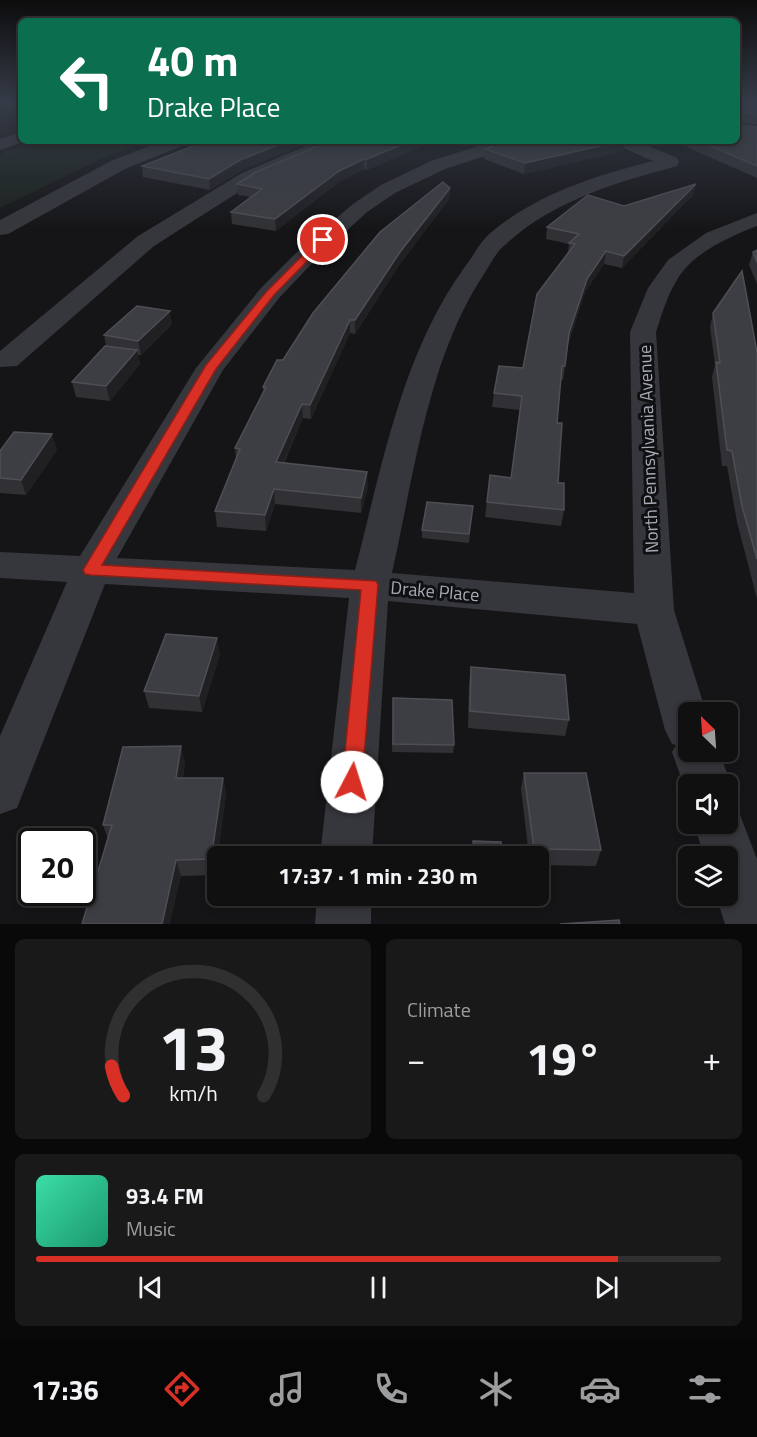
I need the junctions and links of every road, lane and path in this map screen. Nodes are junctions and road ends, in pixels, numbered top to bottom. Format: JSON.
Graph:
{"nodes":[{"id":1,"x":170,"y":144,"type":"edge"},
{"id":2,"x":326,"y":144,"type":"edge"},
{"id":3,"x":502,"y":144,"type":"edge"},
{"id":4,"x":629,"y":144,"type":"edge"},
{"id":5,"x":757,"y":219,"type":"edge"},
{"id":6,"x":0,"y":229,"type":"edge"},
{"id":7,"x":0,"y":359,"type":"edge"},
{"id":8,"x":0,"y":565,"type":"edge"},
{"id":9,"x":91,"y":570,"type":"junction"},
{"id":10,"x":370,"y":585,"type":"junction"},
{"id":11,"x":654,"y":610,"type":"junction"},
{"id":12,"x":680,"y":702,"type":"edge"},
{"id":13,"x":0,"y":792,"type":"edge"},
{"id":14,"x":722,"y":834,"type":"edge"},
{"id":15,"x":347,"y":846,"type":"edge"},
{"id":16,"x":344,"y":906,"type":"edge"},
{"id":17,"x":344,"y":924,"type":"edge"},
{"id":18,"x":753,"y":924,"type":"edge"}],
"edges":[{"from":1,"to":6,"type":"street"},
{"from":2,"to":7,"type":"street"},
{"from":3,"to":9,"type":"street"},
{"from":4,"to":10,"type":"street"},
{"from":5,"to":11,"type":"street","name":"North Pennsylvania Avenue"},
{"from":8,"to":9,"type":"street","name":"Drake Place"},
{"from":9,"to":10,"type":"street","name":"Drake Place"},
{"from":9,"to":13,"type":"street"},
{"from":10,"to":11,"type":"street","name":"Drake Place"},
{"from":10,"to":15,"type":"street"},
{"from":11,"to":12,"type":"street","name":"North Pennsylvania Avenue"},
{"from":14,"to":18,"type":"street"},
{"from":16,"to":17,"type":"street"}]}
